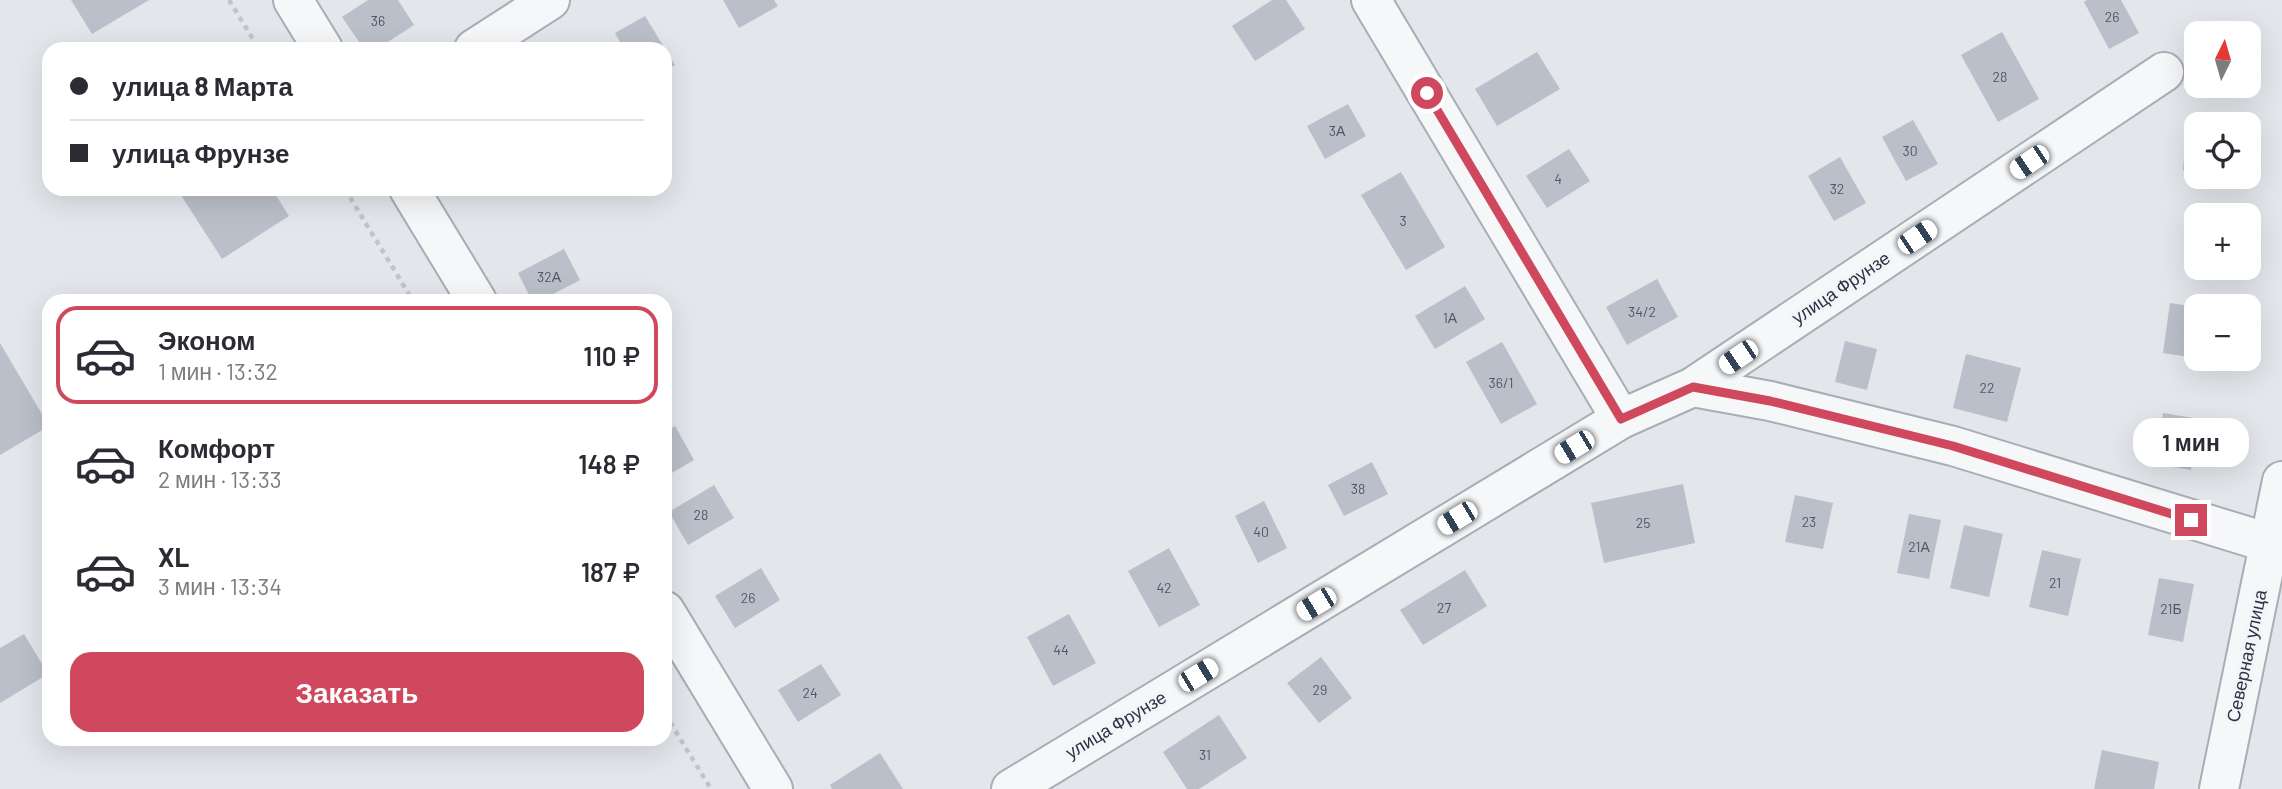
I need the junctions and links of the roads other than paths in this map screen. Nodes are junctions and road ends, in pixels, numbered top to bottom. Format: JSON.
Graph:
{"nodes":[{"id":1,"x":293,"y":0,"type":"edge"},
{"id":2,"x":550,"y":0,"type":"edge"},
{"id":3,"x":1371,"y":0,"type":"edge"},
{"id":4,"x":319,"y":42,"type":"edge"},
{"id":5,"x":485,"y":42,"type":"edge"},
{"id":6,"x":2164,"y":72,"type":"dead end"},
{"id":7,"x":413,"y":196,"type":"edge"},
{"id":8,"x":473,"y":294,"type":"edge"},
{"id":9,"x":1693,"y":387,"type":"junction"},
{"id":10,"x":1621,"y":419,"type":"junction"},
{"id":11,"x":2282,"y":481,"type":"edge"},
{"id":12,"x":2276,"y":546,"type":"edge"},
{"id":13,"x":672,"y":623,"type":"edge"},
{"id":14,"x":773,"y":789,"type":"edge"},
{"id":15,"x":1011,"y":789,"type":"edge"},
{"id":16,"x":2219,"y":789,"type":"edge"}],
"edges":[{"from":1,"to":4,"type":"street"},
{"from":2,"to":5,"type":"street"},
{"from":3,"to":10,"type":"street"},
{"from":6,"to":9,"type":"street","name":"улица Фрунзе"},
{"from":7,"to":8,"type":"street"},
{"from":9,"to":10,"type":"street","name":"улица Фрунзе"},
{"from":9,"to":12,"type":"street"},
{"from":10,"to":15,"type":"street","name":"улица Фрунзе"},
{"from":11,"to":12,"type":"street","name":"Северная улица"},
{"from":12,"to":16,"type":"street","name":"Северная улица"},
{"from":13,"to":14,"type":"street"}]}
